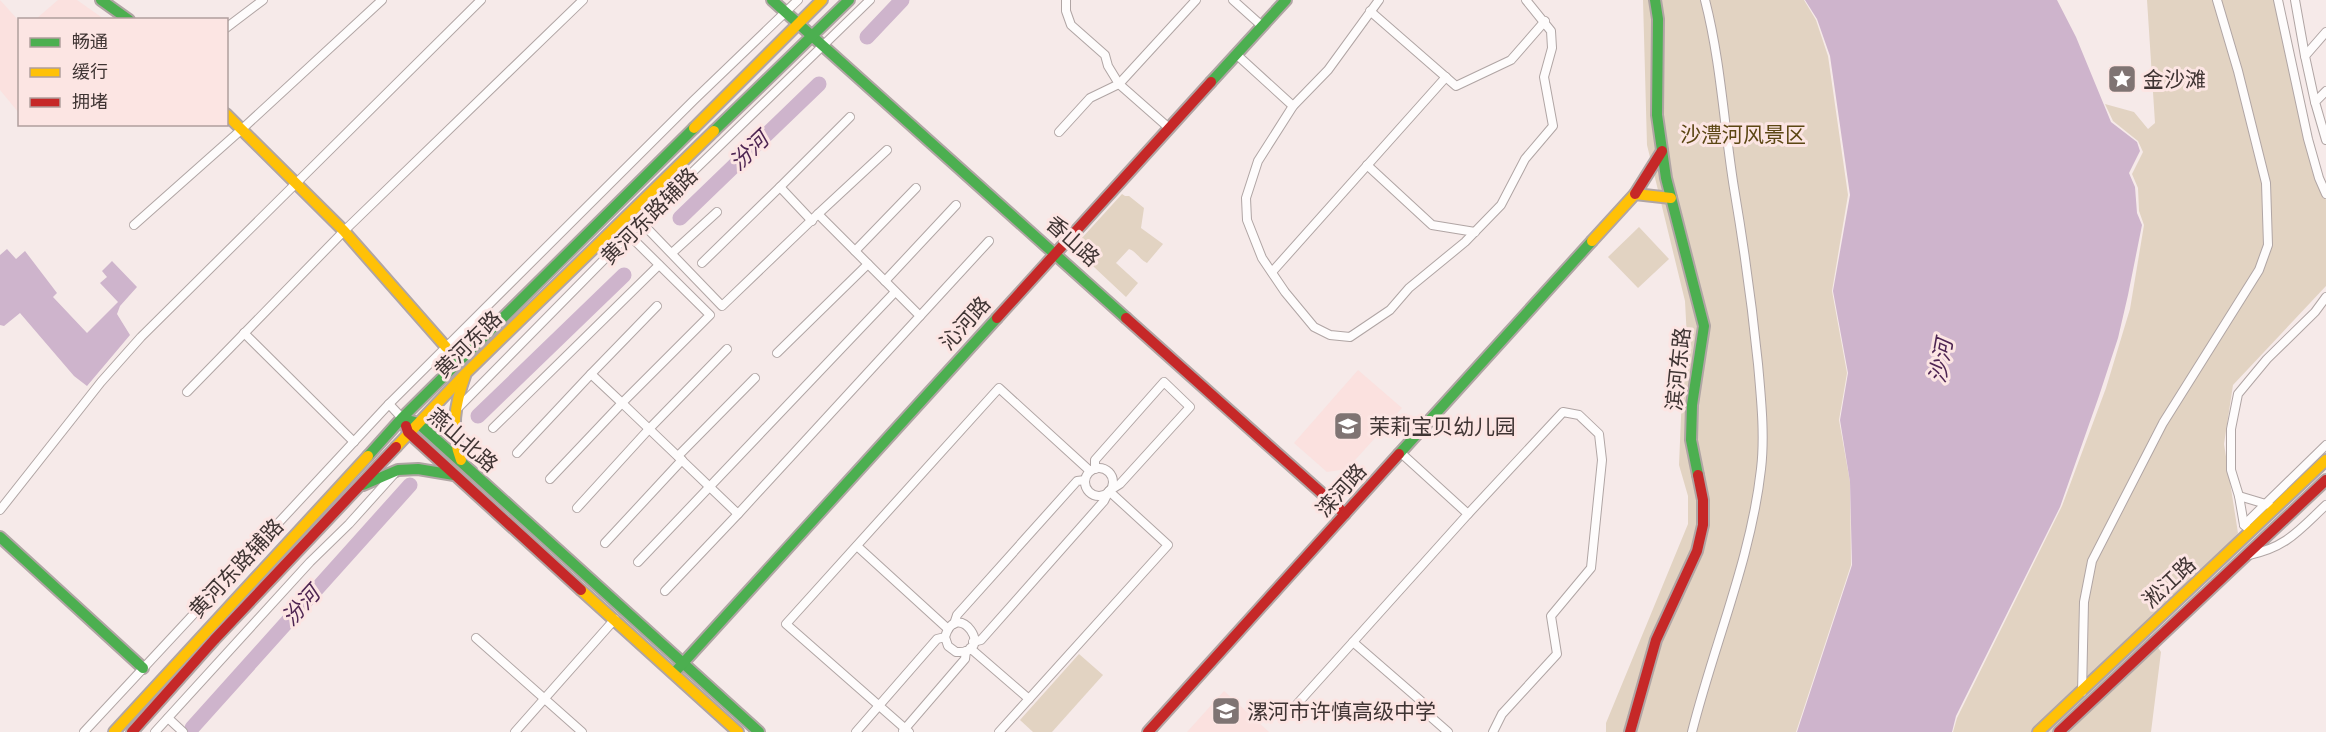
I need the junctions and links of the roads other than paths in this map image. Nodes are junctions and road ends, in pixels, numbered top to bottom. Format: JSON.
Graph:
{"nodes":[{"id":1,"x":101,"y":0,"type":"edge"},
{"id":2,"x":263,"y":0,"type":"edge"},
{"id":3,"x":382,"y":0,"type":"edge"},
{"id":4,"x":481,"y":0,"type":"edge"},
{"id":5,"x":583,"y":0,"type":"edge"},
{"id":6,"x":772,"y":0,"type":"edge"},
{"id":7,"x":798,"y":0,"type":"edge"},
{"id":8,"x":822,"y":0,"type":"edge"},
{"id":9,"x":849,"y":0,"type":"edge"},
{"id":10,"x":870,"y":0,"type":"edge"},
{"id":11,"x":1066,"y":0,"type":"edge"},
{"id":12,"x":1196,"y":0,"type":"edge"},
{"id":13,"x":1233,"y":0,"type":"edge"},
{"id":14,"x":1286,"y":0,"type":"edge"},
{"id":15,"x":1379,"y":0,"type":"edge"},
{"id":16,"x":1526,"y":0,"type":"edge"},
{"id":17,"x":1655,"y":0,"type":"edge"},
{"id":18,"x":1705,"y":0,"type":"edge"},
{"id":19,"x":2217,"y":0,"type":"edge"},
{"id":20,"x":2278,"y":0,"type":"edge"},
{"id":21,"x":2295,"y":0,"type":"edge"},
{"id":22,"x":1370,"y":11,"type":"junction"},
{"id":23,"x":786,"y":12,"type":"junction"},
{"id":24,"x":126,"y":18,"type":"edge"},
{"id":25,"x":1545,"y":21,"type":"junction"},
{"id":26,"x":798,"y":23,"type":"junction"},
{"id":27,"x":228,"y":26,"type":"edge"},
{"id":28,"x":1262,"y":26,"type":"junction"},
{"id":29,"x":2326,"y":32,"type":"edge"},
{"id":30,"x":812,"y":37,"type":"junction"},
{"id":31,"x":822,"y":46,"type":"junction"},
{"id":32,"x":1236,"y":54,"type":"junction"},
{"id":33,"x":2305,"y":56,"type":"junction"},
{"id":34,"x":1446,"y":77,"type":"junction"},
{"id":35,"x":1119,"y":84,"type":"junction"},
{"id":36,"x":2326,"y":91,"type":"edge"},
{"id":37,"x":2315,"y":102,"type":"junction"},
{"id":38,"x":1293,"y":106,"type":"junction"},
{"id":39,"x":228,"y":116,"type":"edge"},
{"id":40,"x":850,"y":117,"type":"dead end"},
{"id":41,"x":1169,"y":129,"type":"junction"},
{"id":42,"x":241,"y":130,"type":"junction"},
{"id":43,"x":1059,"y":132,"type":"dead end"},
{"id":44,"x":2326,"y":140,"type":"edge"},
{"id":45,"x":887,"y":150,"type":"dead end"},
{"id":46,"x":1662,"y":151,"type":"junction"},
{"id":47,"x":1367,"y":165,"type":"junction"},
{"id":48,"x":294,"y":183,"type":"junction"},
{"id":49,"x":780,"y":187,"type":"junction"},
{"id":50,"x":915,"y":188,"type":"dead end"},
{"id":51,"x":1635,"y":194,"type":"junction"},
{"id":52,"x":2326,"y":194,"type":"edge"},
{"id":53,"x":1671,"y":198,"type":"junction"},
{"id":54,"x":956,"y":205,"type":"dead end"},
{"id":55,"x":717,"y":212,"type":"dead end"},
{"id":56,"x":819,"y":214,"type":"junction"},
{"id":57,"x":812,"y":221,"type":"junction"},
{"id":58,"x":641,"y":222,"type":"junction"},
{"id":59,"x":134,"y":225,"type":"dead end"},
{"id":60,"x":344,"y":231,"type":"junction"},
{"id":61,"x":1475,"y":232,"type":"junction"},
{"id":62,"x":629,"y":235,"type":"junction"},
{"id":63,"x":989,"y":241,"type":"dead end"},
{"id":64,"x":855,"y":251,"type":"junction"},
{"id":65,"x":1056,"y":252,"type":"junction"},
{"id":66,"x":672,"y":253,"type":"junction"},
{"id":67,"x":702,"y":263,"type":"dead end"},
{"id":68,"x":868,"y":264,"type":"junction"},
{"id":69,"x":659,"y":265,"type":"junction"},
{"id":70,"x":1272,"y":272,"type":"junction"},
{"id":71,"x":885,"y":281,"type":"junction"},
{"id":72,"x":895,"y":292,"type":"junction"},
{"id":73,"x":2326,"y":297,"type":"edge"},
{"id":74,"x":657,"y":306,"type":"dead end"},
{"id":75,"x":921,"y":316,"type":"junction"},
{"id":76,"x":244,"y":333,"type":"junction"},
{"id":77,"x":446,"y":347,"type":"junction"},
{"id":78,"x":727,"y":349,"type":"dead end"},
{"id":79,"x":777,"y":353,"type":"dead end"},
{"id":80,"x":466,"y":373,"type":"junction"},
{"id":81,"x":591,"y":374,"type":"junction"},
{"id":82,"x":755,"y":378,"type":"dead end"},
{"id":83,"x":187,"y":392,"type":"dead end"},
{"id":84,"x":622,"y":403,"type":"junction"},
{"id":85,"x":389,"y":404,"type":"junction"},
{"id":86,"x":456,"y":410,"type":"junction"},
{"id":87,"x":402,"y":418,"type":"junction"},
{"id":88,"x":418,"y":423,"type":"junction"},
{"id":89,"x":493,"y":428,"type":"dead end"},
{"id":90,"x":649,"y":429,"type":"junction"},
{"id":91,"x":408,"y":432,"type":"junction"},
{"id":92,"x":354,"y":442,"type":"junction"},
{"id":93,"x":2326,"y":445,"type":"edge"},
{"id":94,"x":517,"y":453,"type":"dead end"},
{"id":95,"x":1401,"y":453,"type":"junction"},
{"id":96,"x":680,"y":458,"type":"junction"},
{"id":97,"x":2326,"y":460,"type":"edge"},
{"id":98,"x":464,"y":466,"type":"junction"},
{"id":99,"x":398,"y":470,"type":"junction"},
{"id":100,"x":1093,"y":470,"type":"junction"},
{"id":101,"x":455,"y":475,"type":"junction"},
{"id":102,"x":550,"y":479,"type":"dead end"},
{"id":103,"x":1085,"y":480,"type":"junction"},
{"id":104,"x":2326,"y":480,"type":"edge"},
{"id":105,"x":711,"y":486,"type":"junction"},
{"id":106,"x":357,"y":487,"type":"junction"},
{"id":107,"x":1109,"y":491,"type":"junction"},
{"id":108,"x":2239,"y":496,"type":"junction"},
{"id":109,"x":2326,"y":505,"type":"edge"},
{"id":110,"x":2271,"y":507,"type":"junction"},
{"id":111,"x":577,"y":508,"type":"dead end"},
{"id":112,"x":0,"y":510,"type":"edge"},
{"id":113,"x":738,"y":514,"type":"junction"},
{"id":114,"x":1346,"y":514,"type":"junction"},
{"id":115,"x":1468,"y":514,"type":"junction"},
{"id":116,"x":2248,"y":528,"type":"junction"},
{"id":117,"x":0,"y":537,"type":"edge"},
{"id":118,"x":605,"y":543,"type":"dead end"},
{"id":119,"x":857,"y":546,"type":"junction"},
{"id":120,"x":2248,"y":555,"type":"junction"},
{"id":121,"x":638,"y":562,"type":"dead end"},
{"id":122,"x":665,"y":591,"type":"dead end"},
{"id":123,"x":615,"y":620,"type":"junction"},
{"id":124,"x":949,"y":630,"type":"junction"},
{"id":125,"x":476,"y":638,"type":"dead end"},
{"id":126,"x":1353,"y":642,"type":"junction"},
{"id":127,"x":970,"y":647,"type":"junction"},
{"id":128,"x":684,"y":662,"type":"junction"},
{"id":129,"x":143,"y":668,"type":"junction"},
{"id":130,"x":674,"y":673,"type":"junction"},
{"id":131,"x":2082,"y":692,"type":"junction"},
{"id":132,"x":545,"y":699,"type":"junction"},
{"id":133,"x":1029,"y":699,"type":"junction"},
{"id":134,"x":880,"y":705,"type":"junction"},
{"id":135,"x":1288,"y":713,"type":"dead end"},
{"id":136,"x":168,"y":718,"type":"junction"},
{"id":137,"x":2073,"y":718,"type":"junction"},
{"id":138,"x":906,"y":731,"type":"edge"},
{"id":139,"x":84,"y":732,"type":"edge"},
{"id":140,"x":114,"y":732,"type":"edge"},
{"id":141,"x":132,"y":732,"type":"edge"},
{"id":142,"x":155,"y":732,"type":"edge"},
{"id":143,"x":183,"y":732,"type":"edge"},
{"id":144,"x":515,"y":732,"type":"edge"},
{"id":145,"x":582,"y":732,"type":"edge"},
{"id":146,"x":738,"y":732,"type":"edge"},
{"id":147,"x":759,"y":732,"type":"edge"},
{"id":148,"x":856,"y":732,"type":"edge"},
{"id":149,"x":999,"y":732,"type":"edge"},
{"id":150,"x":1148,"y":732,"type":"edge"},
{"id":151,"x":1448,"y":732,"type":"edge"},
{"id":152,"x":1493,"y":732,"type":"edge"},
{"id":153,"x":1630,"y":732,"type":"edge"},
{"id":154,"x":1692,"y":732,"type":"edge"},
{"id":155,"x":2038,"y":732,"type":"edge"},
{"id":156,"x":2059,"y":732,"type":"edge"},
{"id":157,"x":2073,"y":732,"type":"edge"}],
"edges":[{"from":1,"to":24,"type":"street"},
{"from":2,"to":27,"type":"street"},
{"from":3,"to":42,"type":"street"},
{"from":4,"to":48,"type":"street"},
{"from":5,"to":60,"type":"street"},
{"from":6,"to":23,"type":"street","name":"香山路"},
{"from":7,"to":23,"type":"street","name":"黄河东路辅路"},
{"from":8,"to":26,"type":"street","name":"黄河东路"},
{"from":9,"to":30,"type":"street","name":"黄河东路"},
{"from":10,"to":31,"type":"street","name":"黄河东路辅路"},
{"from":11,"to":35,"type":"street"},
{"from":12,"to":35,"type":"street"},
{"from":13,"to":28,"type":"street"},
{"from":14,"to":28,"type":"street","name":"沁河路"},
{"from":15,"to":22,"type":"street"},
{"from":16,"to":25,"type":"street"},
{"from":17,"to":46,"type":"street","name":"滨河东路"},
{"from":18,"to":154,"type":"street"},
{"from":19,"to":131,"type":"street"},
{"from":20,"to":52,"type":"street"},
{"from":21,"to":33,"type":"street"},
{"from":22,"to":34,"type":"street"},
{"from":22,"to":38,"type":"street"},
{"from":23,"to":26,"type":"street","name":"香山路"},
{"from":23,"to":77,"type":"street","name":"黄河东路辅路"},
{"from":25,"to":34,"type":"street"},
{"from":25,"to":61,"type":"street"},
{"from":26,"to":30,"type":"street","name":"香山路"},
{"from":26,"to":87,"type":"street","name":"黄河东路"},
{"from":28,"to":32,"type":"street","name":"沁河路"},
{"from":29,"to":33,"type":"street"},
{"from":30,"to":31,"type":"street","name":"香山路"},
{"from":30,"to":80,"type":"street","name":"黄河东路"},
{"from":31,"to":58,"type":"street","name":"黄河东路辅路"},
{"from":31,"to":65,"type":"street","name":"香山路"},
{"from":32,"to":38,"type":"street"},
{"from":32,"to":41,"type":"street","name":"沁河路"},
{"from":33,"to":37,"type":"street"},
{"from":34,"to":47,"type":"street"},
{"from":35,"to":41,"type":"street"},
{"from":35,"to":43,"type":"street"},
{"from":36,"to":37,"type":"street"},
{"from":37,"to":44,"type":"street"},
{"from":38,"to":70,"type":"street"},
{"from":39,"to":42,"type":"street"},
{"from":40,"to":49,"type":"street"},
{"from":41,"to":65,"type":"street","name":"沁河路"},
{"from":42,"to":48,"type":"street"},
{"from":42,"to":59,"type":"street"},
{"from":45,"to":56,"type":"street"},
{"from":46,"to":51,"type":"street","name":"滦河路"},
{"from":46,"to":53,"type":"street","name":"滨河东路"},
{"from":47,"to":61,"type":"street"},
{"from":47,"to":70,"type":"street"},
{"from":48,"to":60,"type":"street"},
{"from":48,"to":112,"type":"street"},
{"from":49,"to":57,"type":"street"},
{"from":49,"to":67,"type":"street"},
{"from":50,"to":64,"type":"street"},
{"from":51,"to":53,"type":"street"},
{"from":51,"to":95,"type":"street","name":"滦河路"},
{"from":53,"to":153,"type":"street","name":"滨河东路"},
{"from":54,"to":71,"type":"street"},
{"from":55,"to":66,"type":"street"},
{"from":56,"to":57,"type":"street"},
{"from":56,"to":64,"type":"street"},
{"from":57,"to":66,"type":"street"},
{"from":58,"to":62,"type":"street","name":"黄河东路辅路"},
{"from":58,"to":66,"type":"street"},
{"from":60,"to":76,"type":"street"},
{"from":60,"to":77,"type":"street"},
{"from":61,"to":70,"type":"street"},
{"from":62,"to":69,"type":"street"},
{"from":62,"to":86,"type":"street","name":"黄河东路辅路"},
{"from":63,"to":75,"type":"street"},
{"from":64,"to":68,"type":"street"},
{"from":65,"to":114,"type":"street","name":"香山路"},
{"from":65,"to":128,"type":"street","name":"沁河路"},
{"from":68,"to":71,"type":"street"},
{"from":68,"to":79,"type":"street"},
{"from":69,"to":84,"type":"street"},
{"from":69,"to":89,"type":"street"},
{"from":71,"to":72,"type":"street"},
{"from":72,"to":75,"type":"street"},
{"from":72,"to":105,"type":"street"},
{"from":73,"to":108,"type":"street"},
{"from":74,"to":81,"type":"street"},
{"from":75,"to":113,"type":"street"},
{"from":76,"to":83,"type":"street"},
{"from":76,"to":92,"type":"street"},
{"from":77,"to":85,"type":"street","name":"黄河东路辅路"},
{"from":78,"to":90,"type":"street"},
{"from":80,"to":86,"type":"street"},
{"from":80,"to":88,"type":"street","name":"黄河东路"},
{"from":81,"to":84,"type":"street"},
{"from":81,"to":94,"type":"street"},
{"from":82,"to":96,"type":"street"},
{"from":84,"to":90,"type":"street"},
{"from":84,"to":102,"type":"street"},
{"from":85,"to":87,"type":"street"},
{"from":85,"to":92,"type":"street","name":"黄河东路辅路"},
{"from":86,"to":98,"type":"street"},
{"from":87,"to":88,"type":"street","name":"燕山北路"},
{"from":87,"to":91,"type":"street","name":"燕山北路"},
{"from":87,"to":140,"type":"street","name":"黄河东路"},
{"from":88,"to":91,"type":"street","name":"黄河东路"},
{"from":88,"to":98,"type":"street","name":"燕山北路"},
{"from":90,"to":96,"type":"street"},
{"from":90,"to":111,"type":"street"},
{"from":91,"to":101,"type":"street","name":"燕山北路"},
{"from":91,"to":106,"type":"street","name":"黄河东路"},
{"from":92,"to":129,"type":"street","name":"黄河东路辅路"},
{"from":93,"to":110,"type":"street"},
{"from":95,"to":114,"type":"street","name":"滦河路"},
{"from":95,"to":115,"type":"street"},
{"from":96,"to":105,"type":"street"},
{"from":96,"to":118,"type":"street"},
{"from":97,"to":110,"type":"street","name":"淞江路"},
{"from":98,"to":128,"type":"street","name":"燕山北路"},
{"from":99,"to":101,"type":"street"},
{"from":99,"to":106,"type":"street"},
{"from":99,"to":136,"type":"street"},
{"from":100,"to":103,"type":"street"},
{"from":100,"to":107,"type":"street"},
{"from":100,"to":107,"type":"street"},
{"from":100,"to":119,"type":"street"},
{"from":101,"to":123,"type":"street","name":"燕山北路"},
{"from":103,"to":107,"type":"street"},
{"from":103,"to":124,"type":"street"},
{"from":104,"to":120,"type":"street","name":"淞江路"},
{"from":105,"to":113,"type":"street"},
{"from":105,"to":121,"type":"street"},
{"from":106,"to":141,"type":"street","name":"黄河东路"},
{"from":107,"to":127,"type":"street"},
{"from":107,"to":133,"type":"street"},
{"from":108,"to":110,"type":"street"},
{"from":108,"to":116,"type":"street"},
{"from":109,"to":120,"type":"street"},
{"from":110,"to":116,"type":"street","name":"淞江路"},
{"from":113,"to":122,"type":"street"},
{"from":114,"to":150,"type":"street","name":"滦河路"},
{"from":115,"to":126,"type":"street"},
{"from":115,"to":152,"type":"street"},
{"from":116,"to":131,"type":"street","name":"淞江路"},
{"from":117,"to":129,"type":"street"},
{"from":119,"to":124,"type":"street"},
{"from":119,"to":134,"type":"street"},
{"from":120,"to":137,"type":"street","name":"淞江路"},
{"from":123,"to":130,"type":"street","name":"燕山北路"},
{"from":123,"to":132,"type":"street"},
{"from":124,"to":127,"type":"street"},
{"from":124,"to":127,"type":"street"},
{"from":124,"to":134,"type":"street"},
{"from":125,"to":132,"type":"street"},
{"from":126,"to":135,"type":"street"},
{"from":126,"to":151,"type":"street"},
{"from":127,"to":133,"type":"street"},
{"from":127,"to":138,"type":"street"},
{"from":128,"to":130,"type":"street","name":"沁河路"},
{"from":128,"to":147,"type":"street","name":"燕山北路"},
{"from":129,"to":139,"type":"street","name":"黄河东路辅路"},
{"from":130,"to":146,"type":"street","name":"燕山北路"},
{"from":131,"to":155,"type":"street","name":"淞江路"},
{"from":132,"to":144,"type":"street"},
{"from":132,"to":145,"type":"street"},
{"from":133,"to":149,"type":"street"},
{"from":134,"to":138,"type":"street"},
{"from":134,"to":148,"type":"street"},
{"from":136,"to":142,"type":"street"},
{"from":136,"to":143,"type":"street"},
{"from":137,"to":156,"type":"street","name":"淞江路"},
{"from":137,"to":157,"type":"street"}]}
